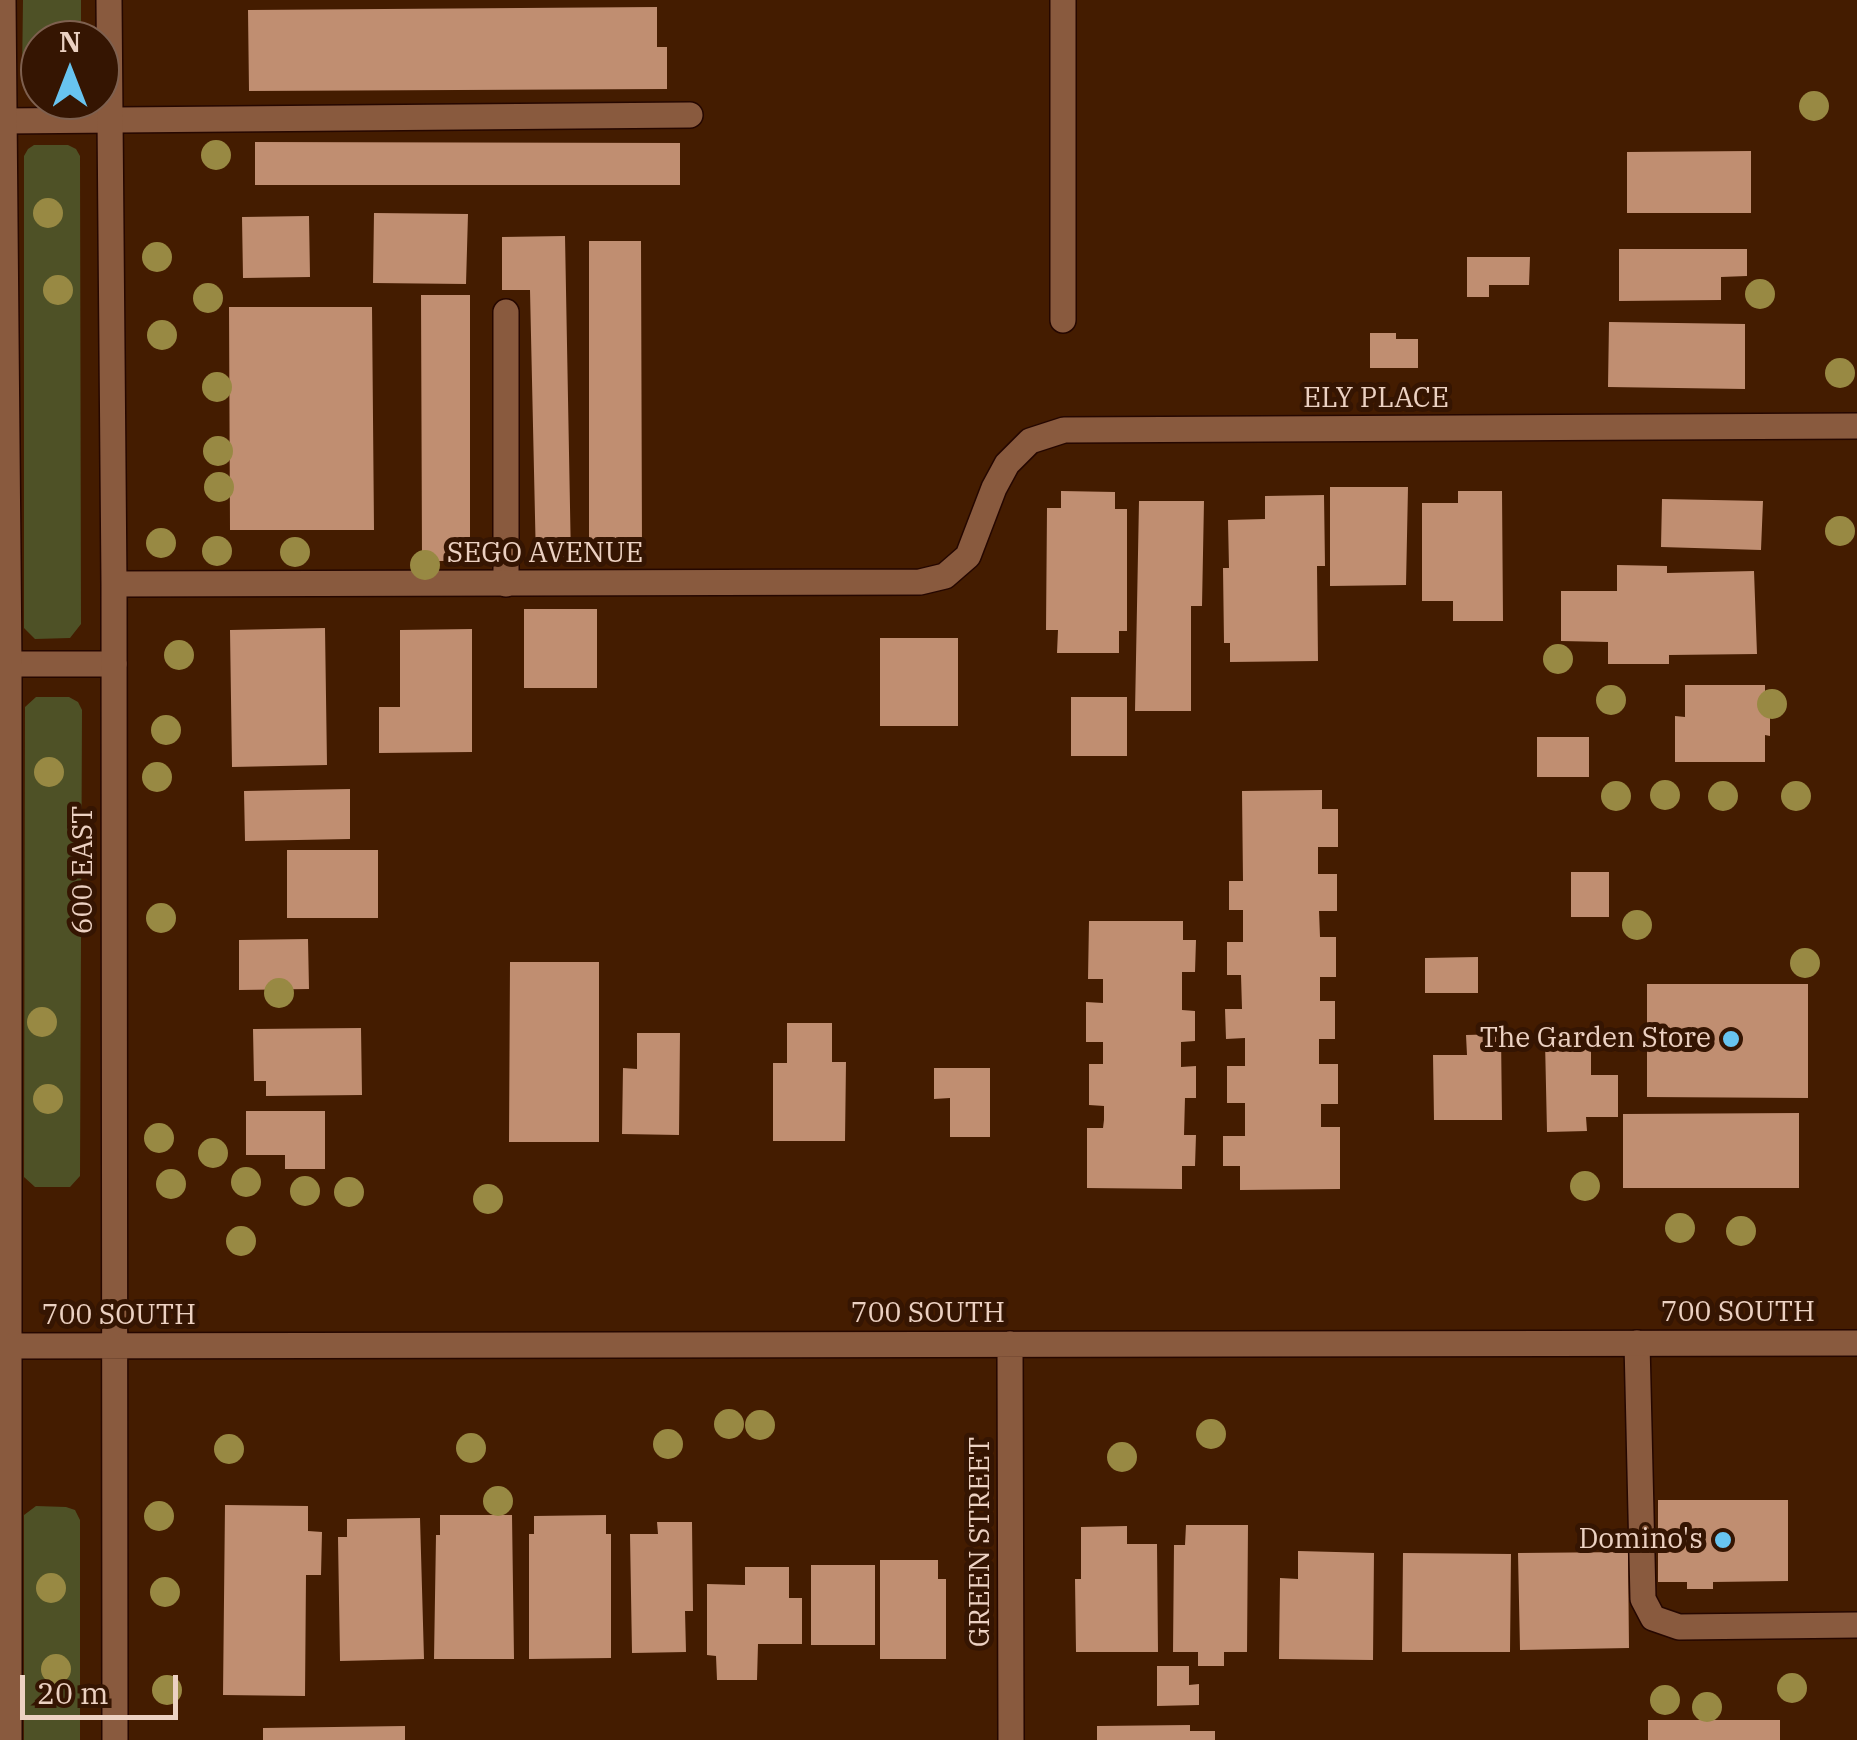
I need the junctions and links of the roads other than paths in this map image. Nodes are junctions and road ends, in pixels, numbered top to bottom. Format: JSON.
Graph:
{"nodes":[{"id":1,"x":3,"y":0,"type":"edge"},
{"id":2,"x":1062,"y":0,"type":"edge"},
{"id":3,"x":690,"y":115,"type":"dead end"},
{"id":4,"x":108,"y":120,"type":"joint"},
{"id":5,"x":120,"y":120,"type":"edge"},
{"id":6,"x":3,"y":121,"type":"junction"},
{"id":7,"x":506,"y":312,"type":"dead end"},
{"id":8,"x":1062,"y":320,"type":"dead end"},
{"id":9,"x":1857,"y":426,"type":"edge"},
{"id":10,"x":968,"y":556,"type":"joint"},
{"id":11,"x":114,"y":584,"type":"junction"},
{"id":12,"x":506,"y":584,"type":"junction"},
{"id":13,"x":9,"y":664,"type":"junction"},
{"id":14,"x":114,"y":664,"type":"junction"},
{"id":15,"x":1637,"y":1343,"type":"junction"},
{"id":16,"x":1857,"y":1343,"type":"edge"},
{"id":17,"x":1010,"y":1344,"type":"junction"},
{"id":18,"x":4,"y":1346,"type":"edge"},
{"id":19,"x":114,"y":1346,"type":"junction"},
{"id":20,"x":1857,"y":1625,"type":"edge"},
{"id":21,"x":9,"y":1740,"type":"edge"},
{"id":22,"x":115,"y":1740,"type":"edge"},
{"id":23,"x":1012,"y":1740,"type":"edge"}],
"edges":[{"from":1,"to":6,"type":"street"},
{"from":2,"to":8,"type":"street"},
{"from":3,"to":5,"type":"street"},
{"from":4,"to":6,"type":"street"},
{"from":4,"to":11,"type":"street","name":"600 EAST"},
{"from":6,"to":13,"type":"street"},
{"from":7,"to":12,"type":"street"},
{"from":9,"to":10,"type":"street","name":"ELY PLACE"},
{"from":10,"to":12,"type":"street","name":"SEGO AVENUE"},
{"from":11,"to":12,"type":"street","name":"SEGO AVENUE"},
{"from":11,"to":14,"type":"street","name":"600 EAST"},
{"from":13,"to":14,"type":"street"},
{"from":13,"to":18,"type":"street"},
{"from":14,"to":19,"type":"street","name":"600 EAST"},
{"from":15,"to":16,"type":"street","name":"700 SOUTH"},
{"from":15,"to":17,"type":"street","name":"700 SOUTH"},
{"from":15,"to":20,"type":"street"},
{"from":17,"to":19,"type":"street","name":"700 SOUTH"},
{"from":17,"to":23,"type":"street","name":"GREEN STREET"},
{"from":18,"to":19,"type":"street","name":"700 SOUTH"},
{"from":18,"to":21,"type":"street"},
{"from":19,"to":22,"type":"street","name":"600 EAST"}]}
